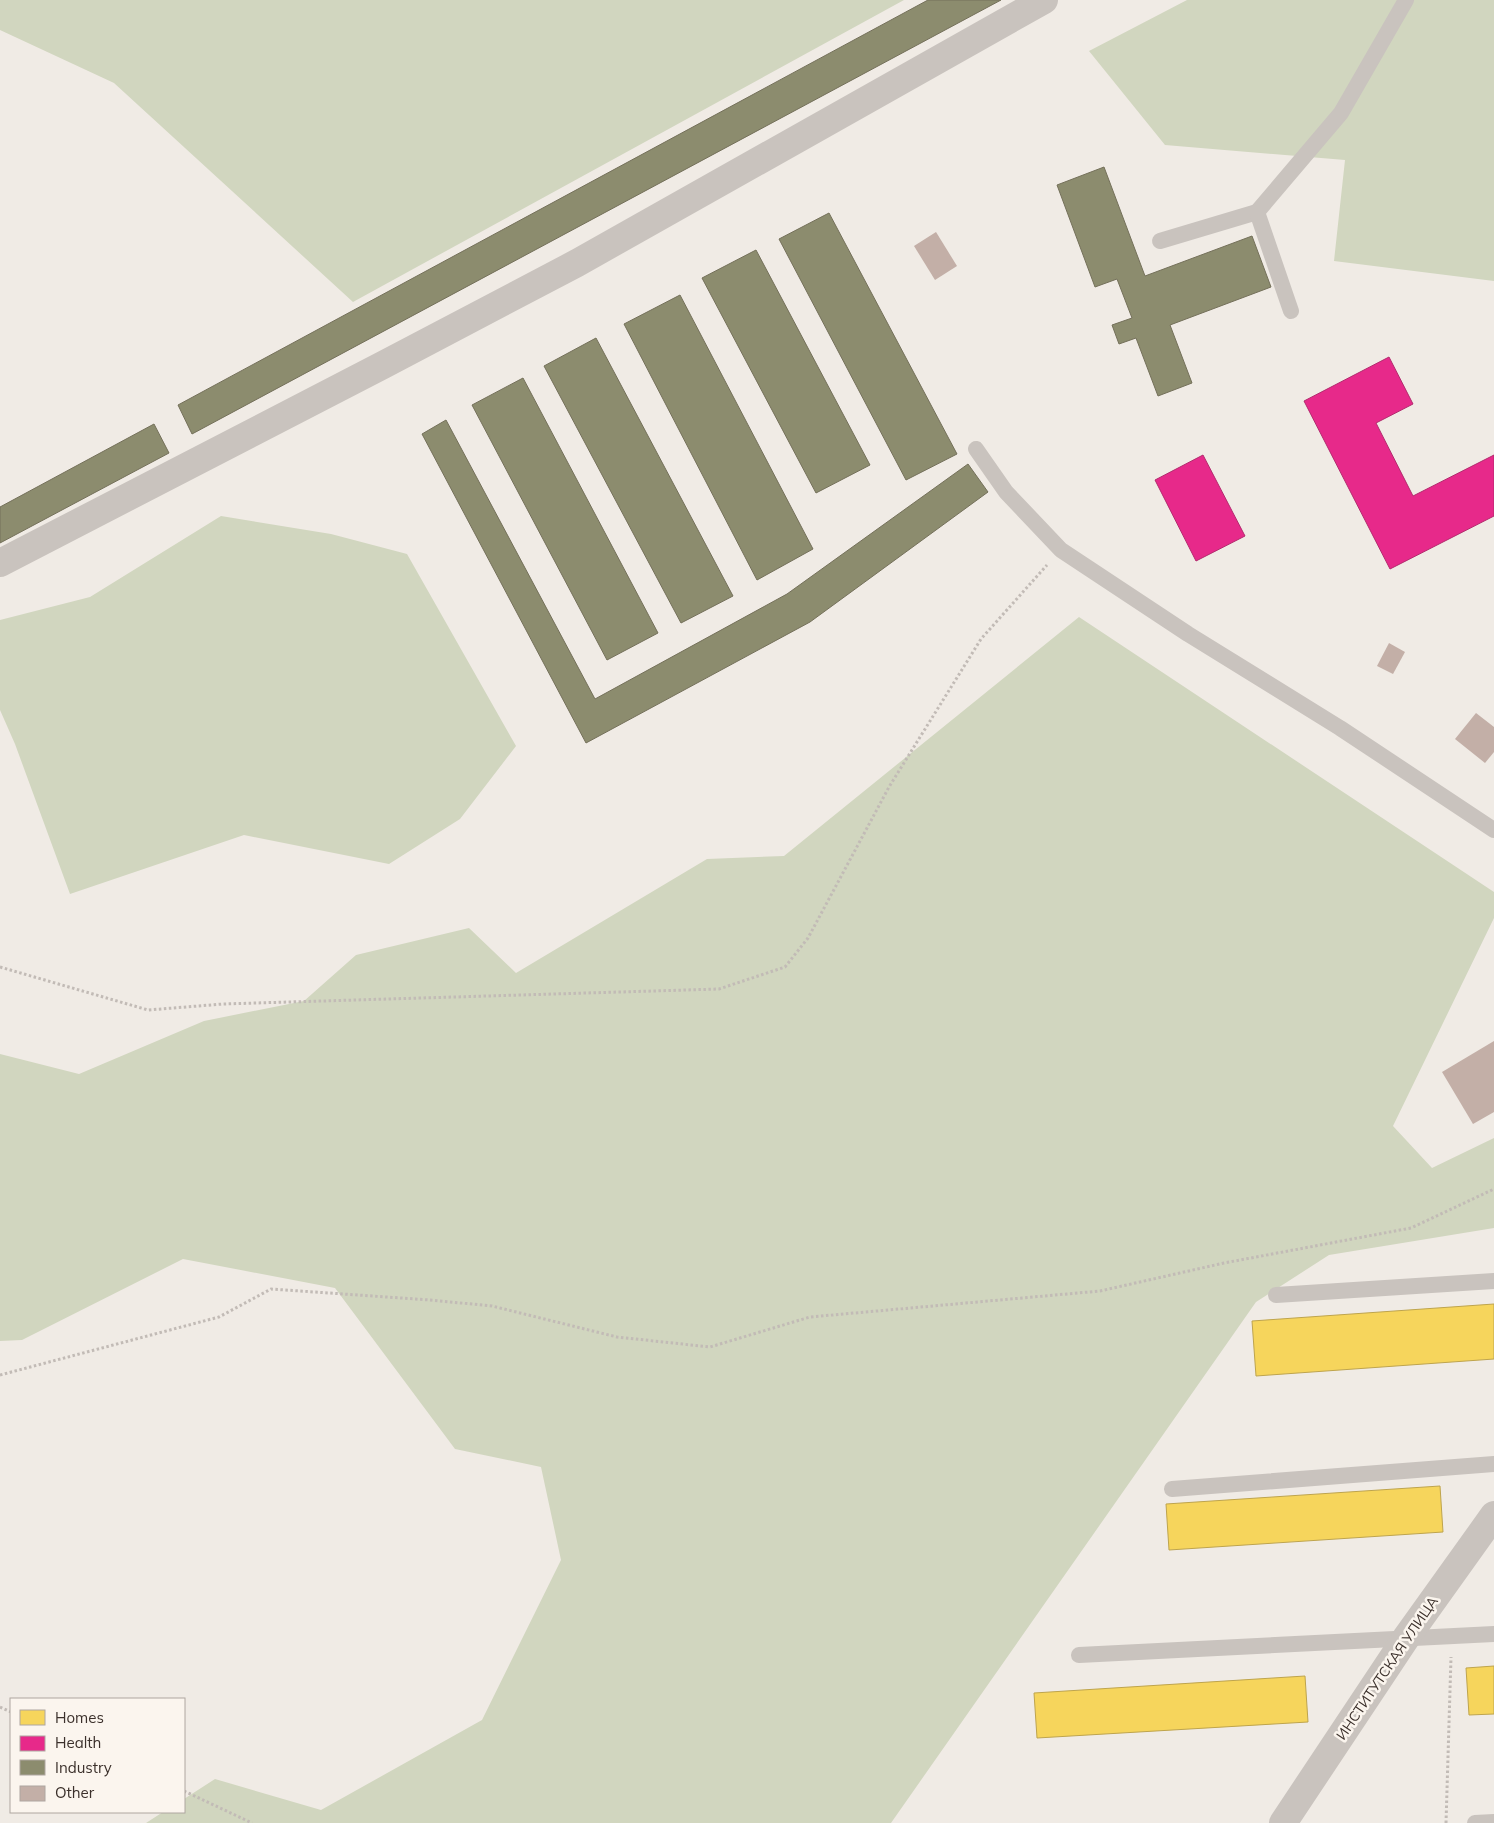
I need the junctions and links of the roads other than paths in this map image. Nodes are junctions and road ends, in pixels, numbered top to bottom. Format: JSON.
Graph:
{"nodes":[{"id":1,"x":1044,"y":0,"type":"edge"},
{"id":2,"x":1406,"y":0,"type":"edge"},
{"id":3,"x":1257,"y":212,"type":"junction"},
{"id":4,"x":1160,"y":241,"type":"dead end"},
{"id":5,"x":1291,"y":311,"type":"dead end"},
{"id":6,"x":976,"y":449,"type":"dead end"},
{"id":7,"x":0,"y":563,"type":"edge"},
{"id":8,"x":1494,"y":830,"type":"edge"},
{"id":9,"x":1494,"y":1281,"type":"edge"},
{"id":10,"x":1276,"y":1295,"type":"dead end"},
{"id":11,"x":1494,"y":1464,"type":"edge"},
{"id":12,"x":1172,"y":1489,"type":"dead end"},
{"id":13,"x":1494,"y":1515,"type":"edge"},
{"id":14,"x":1494,"y":1634,"type":"edge"},
{"id":15,"x":1406,"y":1638,"type":"junction"},
{"id":16,"x":1079,"y":1655,"type":"dead end"},
{"id":17,"x":1494,"y":1822,"type":"edge"},
{"id":18,"x":1283,"y":1823,"type":"edge"},
{"id":19,"x":1475,"y":1823,"type":"edge"}],
"edges":[{"from":1,"to":7,"type":"street"},
{"from":2,"to":3,"type":"lane"},
{"from":3,"to":4,"type":"lane"},
{"from":3,"to":5,"type":"lane"},
{"from":6,"to":8,"type":"lane"},
{"from":9,"to":10,"type":"lane"},
{"from":11,"to":12,"type":"lane"},
{"from":13,"to":15,"type":"street","name":"ИНСТИТУТСКАЯ УЛИЦА"},
{"from":14,"to":15,"type":"lane"},
{"from":15,"to":16,"type":"lane"},
{"from":15,"to":18,"type":"street","name":"ИНСТИТУТСКАЯ УЛИЦА"},
{"from":17,"to":19,"type":"lane"}]}
